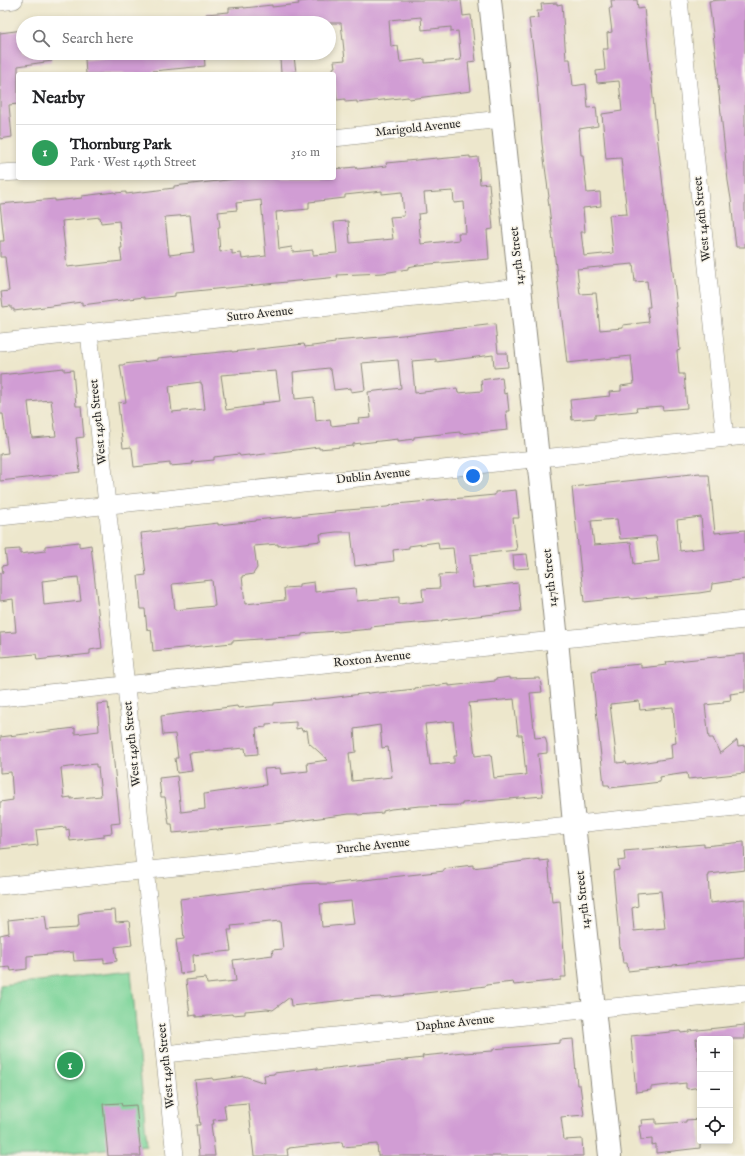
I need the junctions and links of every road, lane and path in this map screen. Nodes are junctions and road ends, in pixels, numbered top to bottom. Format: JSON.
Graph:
{"nodes":[{"id":1,"x":14,"y":0,"type":"edge"},
{"id":2,"x":490,"y":0,"type":"edge"},
{"id":3,"x":679,"y":0,"type":"edge"},
{"id":4,"x":0,"y":2,"type":"edge"},
{"id":5,"x":501,"y":120,"type":"junction"},
{"id":6,"x":336,"y":138,"type":"edge"},
{"id":7,"x":16,"y":172,"type":"edge"},
{"id":8,"x":0,"y":174,"type":"edge"},
{"id":9,"x":520,"y":287,"type":"junction"},
{"id":10,"x":89,"y":332,"type":"junction"},
{"id":11,"x":0,"y":342,"type":"edge"},
{"id":12,"x":745,"y":436,"type":"edge"},
{"id":13,"x":725,"y":438,"type":"junction"},
{"id":14,"x":537,"y":458,"type":"junction"},
{"id":15,"x":107,"y":505,"type":"junction"},
{"id":16,"x":0,"y":517,"type":"edge"},
{"id":17,"x":745,"y":620,"type":"edge"},
{"id":18,"x":557,"y":640,"type":"junction"},
{"id":19,"x":126,"y":685,"type":"junction"},
{"id":20,"x":0,"y":698,"type":"edge"},
{"id":21,"x":745,"y":806,"type":"edge"},
{"id":22,"x":574,"y":824,"type":"junction"},
{"id":23,"x":145,"y":871,"type":"junction"},
{"id":24,"x":0,"y":886,"type":"edge"},
{"id":25,"x":745,"y":993,"type":"edge"},
{"id":26,"x":595,"y":1008,"type":"junction"},
{"id":27,"x":164,"y":1054,"type":"junction"},
{"id":28,"x":175,"y":1156,"type":"edge"},
{"id":29,"x":610,"y":1156,"type":"edge"}],
"edges":[{"from":1,"to":4,"type":"street"},
{"from":2,"to":5,"type":"street","name":"147th Street"},
{"from":3,"to":13,"type":"street","name":"West 146th Street"},
{"from":5,"to":6,"type":"street","name":"Marigold Avenue"},
{"from":5,"to":9,"type":"street","name":"147th Street"},
{"from":7,"to":8,"type":"street"},
{"from":9,"to":10,"type":"street","name":"Sutro Avenue"},
{"from":9,"to":14,"type":"street","name":"147th Street"},
{"from":10,"to":11,"type":"street","name":"Sutro Avenue"},
{"from":10,"to":15,"type":"street","name":"West 149th Street"},
{"from":12,"to":13,"type":"street","name":"Dublin Avenue"},
{"from":13,"to":14,"type":"street","name":"Dublin Avenue"},
{"from":14,"to":15,"type":"street","name":"Dublin Avenue"},
{"from":14,"to":18,"type":"street","name":"147th Street"},
{"from":15,"to":16,"type":"street","name":"Dublin Avenue"},
{"from":15,"to":19,"type":"street","name":"West 149th Street"},
{"from":17,"to":18,"type":"street","name":"Roxton Avenue"},
{"from":18,"to":19,"type":"street","name":"Roxton Avenue"},
{"from":18,"to":22,"type":"street","name":"147th Street"},
{"from":19,"to":20,"type":"street","name":"Roxton Avenue"},
{"from":19,"to":23,"type":"street","name":"West 149th Street"},
{"from":21,"to":22,"type":"street","name":"Purche Avenue"},
{"from":22,"to":23,"type":"street","name":"Purche Avenue"},
{"from":22,"to":26,"type":"street","name":"147th Street"},
{"from":23,"to":24,"type":"street","name":"Purche Avenue"},
{"from":23,"to":27,"type":"street","name":"West 149th Street"},
{"from":25,"to":26,"type":"street","name":"Daphne Avenue"},
{"from":26,"to":27,"type":"street","name":"Daphne Avenue"},
{"from":26,"to":29,"type":"street","name":"147th Street"},
{"from":27,"to":28,"type":"street","name":"West 149th Street"}]}
